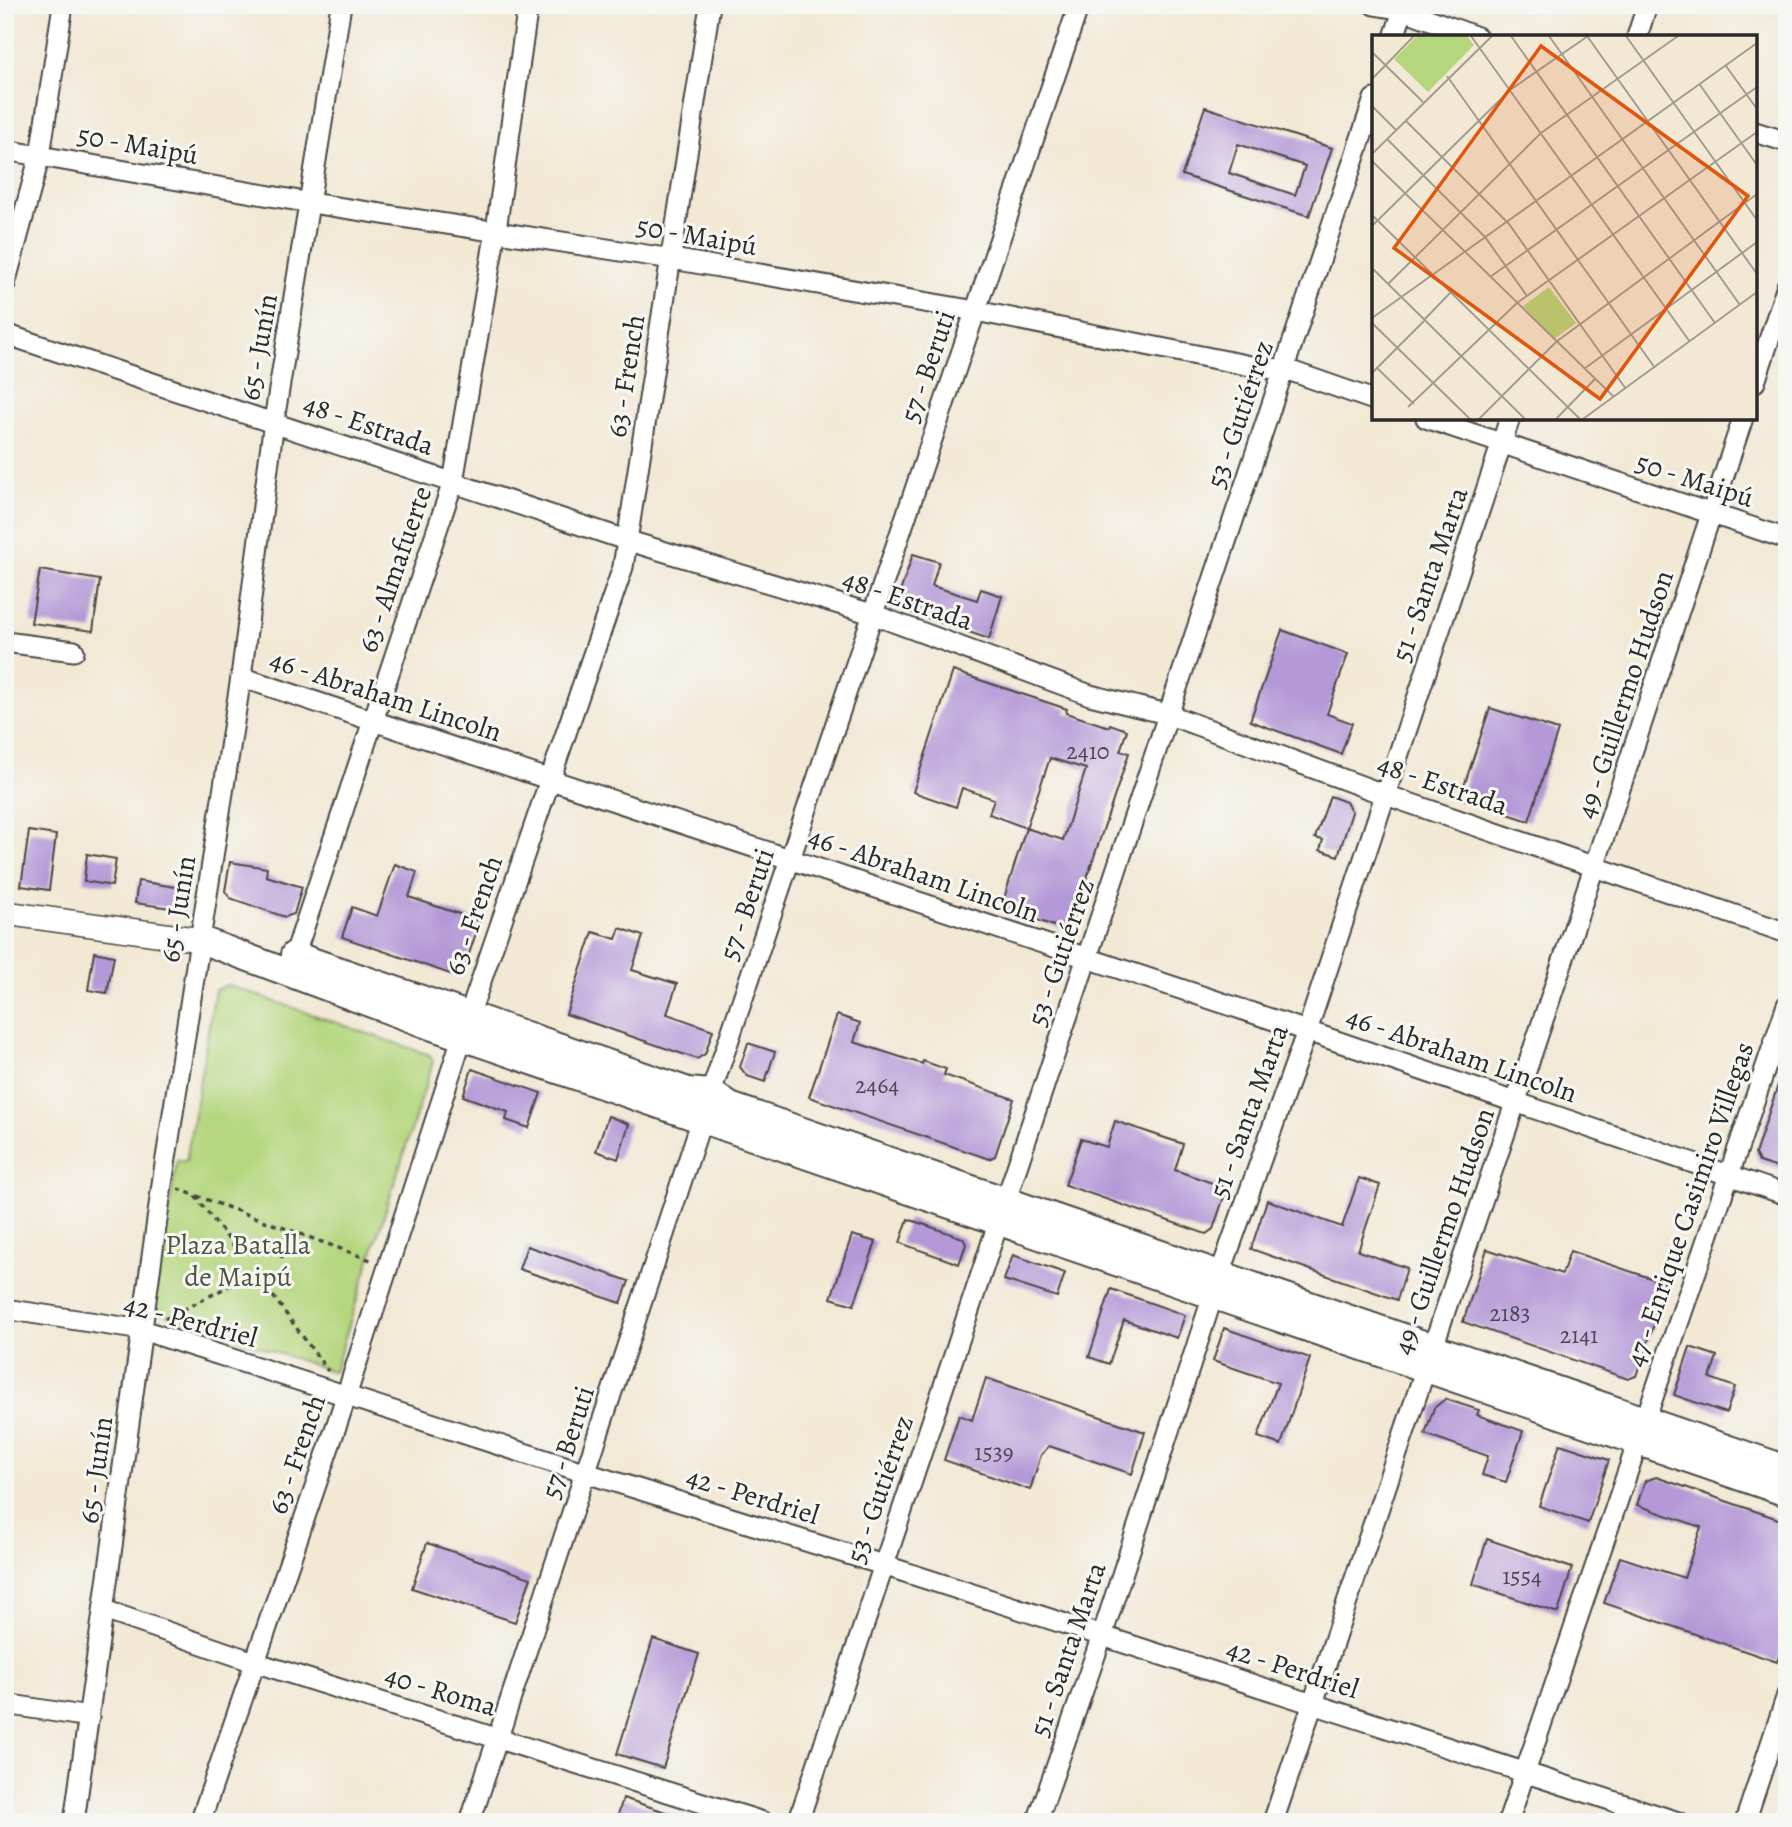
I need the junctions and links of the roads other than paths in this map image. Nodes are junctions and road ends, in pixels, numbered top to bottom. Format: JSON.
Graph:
{"nodes":[{"id":1,"x":63,"y":5,"type":"edge"},
{"id":2,"x":341,"y":5,"type":"edge"},
{"id":3,"x":528,"y":5,"type":"edge"},
{"id":4,"x":710,"y":5,"type":"edge"},
{"id":5,"x":1079,"y":5,"type":"edge"},
{"id":6,"x":1374,"y":5,"type":"edge"},
{"id":7,"x":1647,"y":5,"type":"edge"},
{"id":8,"x":1404,"y":8,"type":"edge"},
{"id":9,"x":1395,"y":35,"type":"edge"},
{"id":10,"x":1472,"y":35,"type":"edge"},
{"id":11,"x":1638,"y":35,"type":"edge"},
{"id":12,"x":1372,"y":105,"type":"edge"},
{"id":13,"x":1757,"y":133,"type":"edge"},
{"id":14,"x":1787,"y":142,"type":"edge"},
{"id":15,"x":5,"y":150,"type":"edge"},
{"id":16,"x":40,"y":155,"type":"junction"},
{"id":17,"x":311,"y":204,"type":"junction"},
{"id":18,"x":496,"y":230,"type":"junction"},
{"id":19,"x":672,"y":258,"type":"junction"},
{"id":20,"x":5,"y":284,"type":"edge"},
{"id":21,"x":1787,"y":286,"type":"edge"},
{"id":22,"x":976,"y":311,"type":"junction"},
{"id":23,"x":5,"y":334,"type":"edge"},
{"id":24,"x":1285,"y":369,"type":"junction"},
{"id":25,"x":1757,"y":376,"type":"edge"},
{"id":26,"x":1372,"y":399,"type":"edge"},
{"id":27,"x":1432,"y":420,"type":"edge"},
{"id":28,"x":1509,"y":420,"type":"edge"},
{"id":29,"x":1742,"y":420,"type":"edge"},
{"id":30,"x":274,"y":421,"type":"junction"},
{"id":31,"x":1502,"y":445,"type":"junction"},
{"id":32,"x":453,"y":482,"type":"junction"},
{"id":33,"x":1712,"y":513,"type":"junction"},
{"id":34,"x":1787,"y":540,"type":"edge"},
{"id":35,"x":629,"y":541,"type":"junction"},
{"id":36,"x":872,"y":614,"type":"junction"},
{"id":37,"x":5,"y":642,"type":"edge"},
{"id":38,"x":74,"y":651,"type":"dead end"},
{"id":39,"x":241,"y":677,"type":"junction"},
{"id":40,"x":1167,"y":714,"type":"junction"},
{"id":41,"x":373,"y":719,"type":"junction"},
{"id":42,"x":549,"y":779,"type":"junction"},
{"id":43,"x":1383,"y":794,"type":"junction"},
{"id":44,"x":791,"y":858,"type":"junction"},
{"id":45,"x":1598,"y":865,"type":"junction"},
{"id":46,"x":5,"y":913,"type":"edge"},
{"id":47,"x":1787,"y":933,"type":"edge"},
{"id":48,"x":201,"y":940,"type":"junction"},
{"id":49,"x":1087,"y":959,"type":"junction"},
{"id":50,"x":291,"y":964,"type":"junction"},
{"id":51,"x":1787,"y":1005,"type":"edge"},
{"id":52,"x":465,"y":1026,"type":"junction"},
{"id":53,"x":1307,"y":1031,"type":"junction"},
{"id":54,"x":711,"y":1093,"type":"junction"},
{"id":55,"x":1517,"y":1102,"type":"junction"},
{"id":56,"x":702,"y":1119,"type":"junction"},
{"id":57,"x":1729,"y":1175,"type":"junction"},
{"id":58,"x":1787,"y":1195,"type":"edge"},
{"id":59,"x":1002,"y":1211,"type":"junction"},
{"id":60,"x":1216,"y":1284,"type":"junction"},
{"id":61,"x":5,"y":1309,"type":"edge"},
{"id":62,"x":142,"y":1331,"type":"junction"},
{"id":63,"x":1428,"y":1357,"type":"junction"},
{"id":64,"x":346,"y":1394,"type":"junction"},
{"id":65,"x":1642,"y":1431,"type":"junction"},
{"id":66,"x":1787,"y":1469,"type":"edge"},
{"id":67,"x":586,"y":1474,"type":"junction"},
{"id":68,"x":1787,"y":1493,"type":"edge"},
{"id":69,"x":883,"y":1565,"type":"junction"},
{"id":70,"x":104,"y":1610,"type":"junction"},
{"id":71,"x":1102,"y":1636,"type":"junction"},
{"id":72,"x":254,"y":1662,"type":"junction"},
{"id":73,"x":1787,"y":1695,"type":"edge"},
{"id":74,"x":5,"y":1704,"type":"edge"},
{"id":75,"x":1313,"y":1704,"type":"junction"},
{"id":76,"x":89,"y":1717,"type":"junction"},
{"id":77,"x":499,"y":1737,"type":"junction"},
{"id":78,"x":1523,"y":1773,"type":"junction"},
{"id":79,"x":74,"y":1822,"type":"edge"},
{"id":80,"x":200,"y":1822,"type":"edge"},
{"id":81,"x":470,"y":1822,"type":"edge"},
{"id":82,"x":763,"y":1822,"type":"edge"},
{"id":83,"x":798,"y":1822,"type":"edge"},
{"id":84,"x":1037,"y":1822,"type":"edge"},
{"id":85,"x":1273,"y":1822,"type":"edge"},
{"id":86,"x":1507,"y":1822,"type":"edge"},
{"id":87,"x":1678,"y":1822,"type":"edge"},
{"id":88,"x":1745,"y":1822,"type":"edge"}],
"edges":[{"from":1,"to":16,"type":"street"},
{"from":2,"to":17,"type":"street","name":"65 - Junín"},
{"from":3,"to":18,"type":"street","name":"63 - Almafuerte"},
{"from":4,"to":19,"type":"street","name":"63 - French"},
{"from":5,"to":22,"type":"street","name":"57 - Beruti"},
{"from":6,"to":8,"type":"street"},
{"from":7,"to":11,"type":"street"},
{"from":8,"to":9,"type":"street"},
{"from":8,"to":10,"type":"street"},
{"from":12,"to":24,"type":"street","name":"53 - Gutiérrez"},
{"from":13,"to":14,"type":"street"},
{"from":15,"to":16,"type":"street","name":"50 - Maipú"},
{"from":16,"to":17,"type":"street","name":"50 - Maipú"},
{"from":16,"to":20,"type":"street"},
{"from":17,"to":18,"type":"street","name":"50 - Maipú"},
{"from":17,"to":30,"type":"street","name":"65 - Junín"},
{"from":18,"to":19,"type":"street","name":"50 - Maipú"},
{"from":18,"to":32,"type":"street","name":"63 - Almafuerte"},
{"from":19,"to":22,"type":"street","name":"50 - Maipú"},
{"from":19,"to":35,"type":"street","name":"63 - French"},
{"from":21,"to":25,"type":"street"},
{"from":22,"to":24,"type":"street","name":"50 - Maipú"},
{"from":22,"to":36,"type":"street","name":"57 - Beruti"},
{"from":23,"to":30,"type":"street","name":"48 - Estrada"},
{"from":24,"to":26,"type":"street","name":"50 - Maipú"},
{"from":24,"to":40,"type":"street","name":"53 - Gutiérrez"},
{"from":27,"to":31,"type":"street","name":"50 - Maipú"},
{"from":28,"to":31,"type":"street","name":"51 - Santa Marta"},
{"from":29,"to":33,"type":"street","name":"49 - Guillermo Hudson"},
{"from":30,"to":32,"type":"street","name":"48 - Estrada"},
{"from":30,"to":39,"type":"street","name":"65 - Junín"},
{"from":31,"to":33,"type":"street","name":"50 - Maipú"},
{"from":31,"to":43,"type":"street","name":"51 - Santa Marta"},
{"from":32,"to":35,"type":"street","name":"48 - Estrada"},
{"from":32,"to":41,"type":"street","name":"63 - Almafuerte"},
{"from":33,"to":34,"type":"street","name":"50 - Maipú"},
{"from":33,"to":45,"type":"street","name":"49 - Guillermo Hudson"},
{"from":35,"to":36,"type":"street","name":"48 - Estrada"},
{"from":35,"to":42,"type":"street","name":"63 - French"},
{"from":36,"to":40,"type":"street","name":"48 - Estrada"},
{"from":36,"to":44,"type":"street","name":"57 - Beruti"},
{"from":37,"to":38,"type":"street"},
{"from":39,"to":41,"type":"street","name":"46 - Abraham Lincoln"},
{"from":39,"to":48,"type":"street","name":"65 - Junín"},
{"from":40,"to":43,"type":"street","name":"48 - Estrada"},
{"from":40,"to":49,"type":"street","name":"53 - Gutiérrez"},
{"from":41,"to":42,"type":"street","name":"46 - Abraham Lincoln"},
{"from":41,"to":50,"type":"street","name":"63 - Almafuerte"},
{"from":42,"to":44,"type":"street","name":"46 - Abraham Lincoln"},
{"from":42,"to":52,"type":"street","name":"63 - French"},
{"from":43,"to":45,"type":"street","name":"48 - Estrada"},
{"from":43,"to":53,"type":"street","name":"51 - Santa Marta"},
{"from":44,"to":49,"type":"street","name":"46 - Abraham Lincoln"},
{"from":44,"to":54,"type":"street","name":"57 - Beruti"},
{"from":45,"to":47,"type":"street","name":"48 - Estrada"},
{"from":45,"to":55,"type":"street","name":"49 - Guillermo Hudson"},
{"from":46,"to":48,"type":"street"},
{"from":48,"to":50,"type":"main road"},
{"from":48,"to":62,"type":"street","name":"65 - Junín"},
{"from":49,"to":53,"type":"street","name":"46 - Abraham Lincoln"},
{"from":49,"to":59,"type":"street","name":"53 - Gutiérrez"},
{"from":50,"to":52,"type":"main road"},
{"from":51,"to":57,"type":"street","name":"47 - Enrique Casimiro Villegas"},
{"from":52,"to":54,"type":"main road"},
{"from":52,"to":56,"type":"main road"},
{"from":52,"to":64,"type":"street","name":"63 - French"},
{"from":53,"to":55,"type":"street","name":"46 - Abraham Lincoln"},
{"from":53,"to":60,"type":"street","name":"51 - Santa Marta"},
{"from":54,"to":56,"type":"street","name":"57 - Beruti"},
{"from":54,"to":59,"type":"main road"},
{"from":55,"to":57,"type":"street","name":"46 - Abraham Lincoln"},
{"from":55,"to":63,"type":"street","name":"49 - Guillermo Hudson"},
{"from":56,"to":59,"type":"main road"},
{"from":56,"to":67,"type":"street","name":"57 - Beruti"},
{"from":57,"to":58,"type":"street","name":"46 - Abraham Lincoln"},
{"from":57,"to":65,"type":"street","name":"47 - Enrique Casimiro Villegas"},
{"from":59,"to":60,"type":"main road"},
{"from":59,"to":69,"type":"street","name":"53 - Gutiérrez"},
{"from":60,"to":63,"type":"main road"},
{"from":60,"to":71,"type":"street","name":"51 - Santa Marta"},
{"from":61,"to":62,"type":"street","name":"42 - Perdriel"},
{"from":62,"to":64,"type":"street","name":"42 - Perdriel"},
{"from":62,"to":70,"type":"street","name":"65 - Junín"},
{"from":63,"to":65,"type":"main road"},
{"from":63,"to":75,"type":"street","name":"49 - Guillermo Hudson"},
{"from":64,"to":67,"type":"street","name":"42 - Perdriel"},
{"from":64,"to":72,"type":"street","name":"63 - French"},
{"from":65,"to":66,"type":"main road"},
{"from":65,"to":68,"type":"main road"},
{"from":65,"to":78,"type":"street","name":"47 - Enrique Casimiro Villegas"},
{"from":67,"to":69,"type":"street","name":"42 - Perdriel"},
{"from":67,"to":77,"type":"street","name":"57 - Beruti"},
{"from":69,"to":71,"type":"street","name":"42 - Perdriel"},
{"from":69,"to":83,"type":"street","name":"53 - Gutiérrez"},
{"from":70,"to":72,"type":"street","name":"40 - Roma"},
{"from":70,"to":76,"type":"street","name":"65 - Junín"},
{"from":71,"to":75,"type":"street","name":"42 - Perdriel"},
{"from":71,"to":84,"type":"street","name":"51 - Santa Marta"},
{"from":72,"to":77,"type":"street","name":"40 - Roma"},
{"from":72,"to":80,"type":"street","name":"63 - French"},
{"from":73,"to":88,"type":"street"},
{"from":74,"to":76,"type":"street"},
{"from":75,"to":78,"type":"street","name":"42 - Perdriel"},
{"from":75,"to":85,"type":"street","name":"49 - Guillermo Hudson"},
{"from":76,"to":79,"type":"street","name":"65 - Junín"},
{"from":77,"to":81,"type":"street","name":"57 - Beruti"},
{"from":77,"to":82,"type":"street","name":"40 - Roma"},
{"from":78,"to":86,"type":"street","name":"47 - Enrique Casimiro Villegas"},
{"from":78,"to":87,"type":"street","name":"42 - Perdriel"}]}
